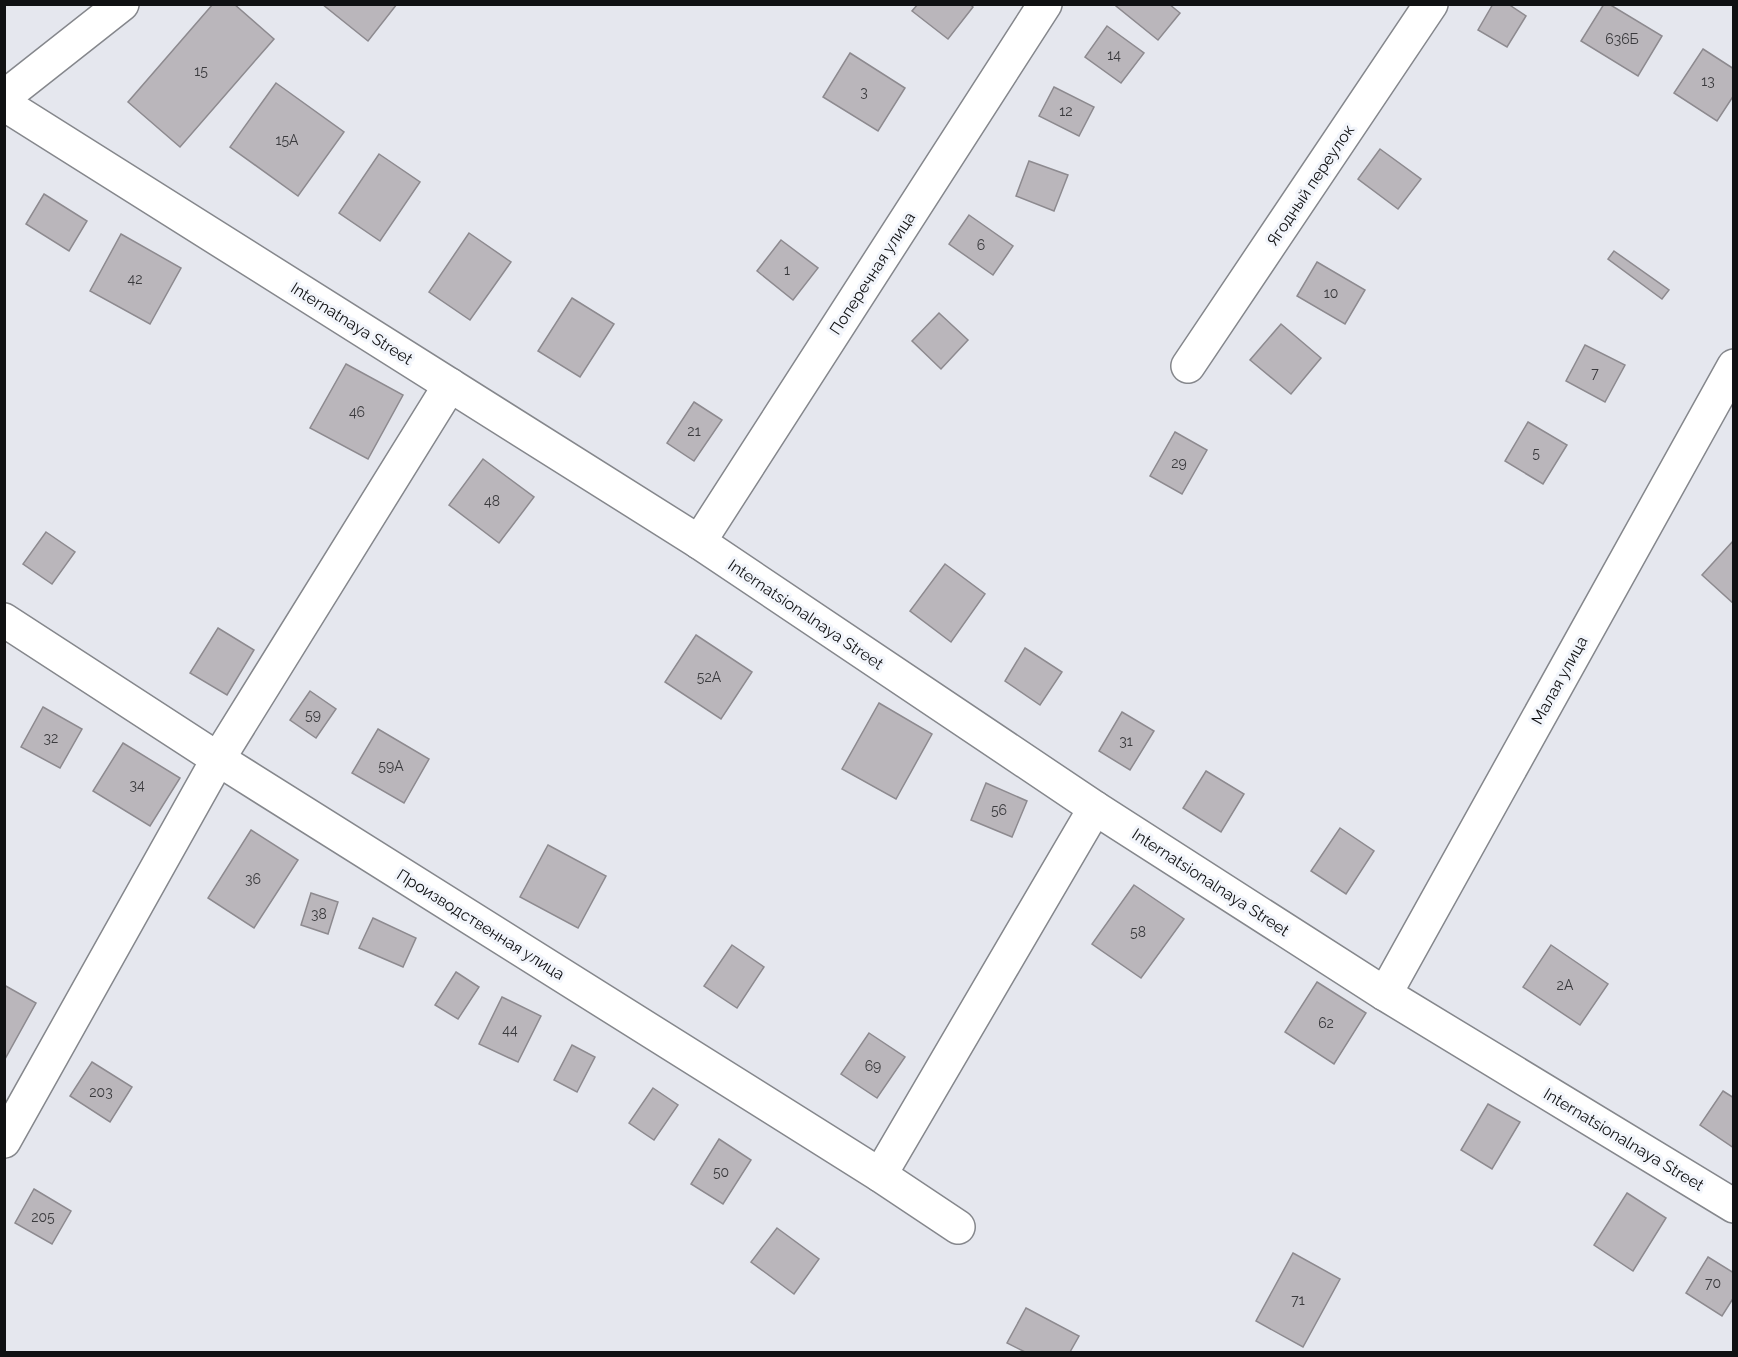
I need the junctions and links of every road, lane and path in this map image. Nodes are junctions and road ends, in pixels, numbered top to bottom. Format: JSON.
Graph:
{"nodes":[{"id":1,"x":122,"y":4,"type":"edge"},
{"id":2,"x":1045,"y":4,"type":"edge"},
{"id":3,"x":1431,"y":4,"type":"edge"},
{"id":4,"x":4,"y":97,"type":"edge"},
{"id":5,"x":4,"y":104,"type":"edge"},
{"id":6,"x":1188,"y":366,"type":"dead end"},
{"id":7,"x":1734,"y":366,"type":"edge"},
{"id":8,"x":450,"y":385,"type":"junction"},
{"id":9,"x":699,"y":542,"type":"junction"},
{"id":10,"x":4,"y":620,"type":"edge"},
{"id":11,"x":218,"y":759,"type":"junction"},
{"id":12,"x":1095,"y":808,"type":"junction"},
{"id":13,"x":1385,"y":994,"type":"junction"},
{"id":14,"x":4,"y":1140,"type":"edge"},
{"id":15,"x":880,"y":1174,"type":"junction"},
{"id":16,"x":1734,"y":1206,"type":"edge"},
{"id":17,"x":958,"y":1227,"type":"dead end"}],
"edges":[{"from":1,"to":4,"type":"street"},
{"from":2,"to":9,"type":"street","name":"Поперечная улица"},
{"from":3,"to":6,"type":"street","name":"Ягодный переулок"},
{"from":5,"to":8,"type":"street","name":"Internatnaya Street"},
{"from":7,"to":13,"type":"street","name":"Малая улица"},
{"from":8,"to":9,"type":"street","name":"Internatnaya Street"},
{"from":8,"to":11,"type":"street"},
{"from":9,"to":12,"type":"street","name":"Internatsionalnaya Street"},
{"from":10,"to":11,"type":"street","name":"Производственная улица"},
{"from":11,"to":14,"type":"street"},
{"from":11,"to":15,"type":"street","name":"Производственная улица"},
{"from":12,"to":13,"type":"street","name":"Internatsionalnaya Street"},
{"from":12,"to":15,"type":"street"},
{"from":13,"to":16,"type":"street","name":"Internatsionalnaya Street"},
{"from":15,"to":17,"type":"street","name":"Производственная улица"}]}
